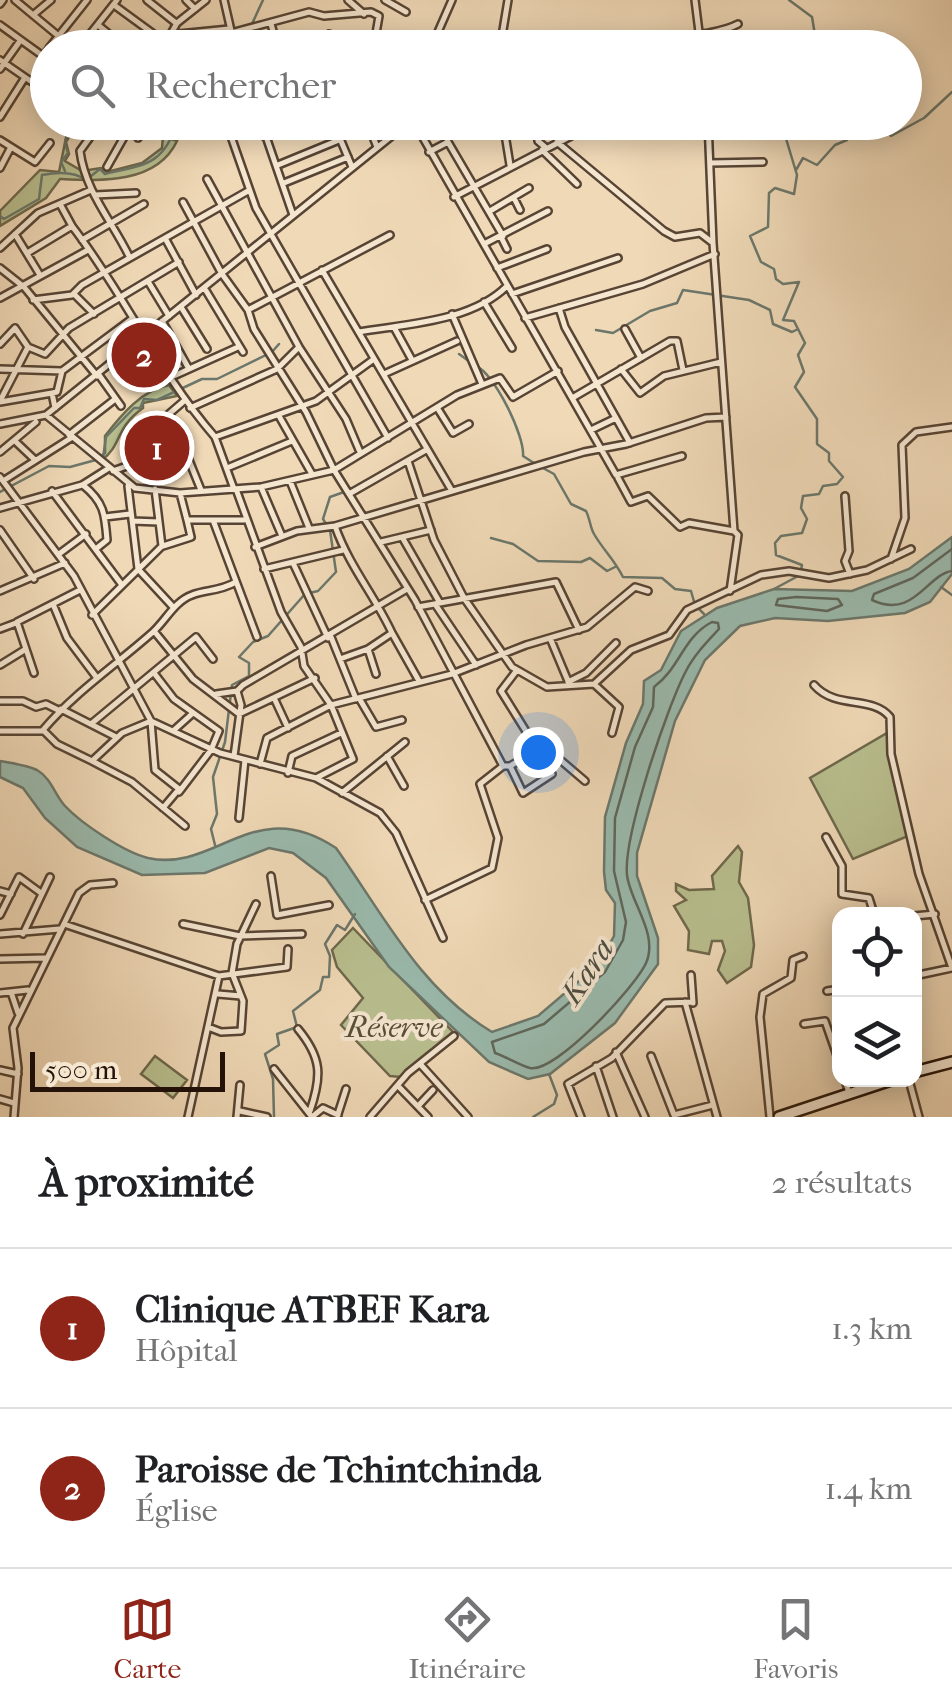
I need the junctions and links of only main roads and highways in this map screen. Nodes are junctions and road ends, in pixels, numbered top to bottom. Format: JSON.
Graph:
{"nodes":[{"id":1,"x":952,"y":1062,"type":"edge"},
{"id":2,"x":922,"y":1070,"type":"edge"},
{"id":3,"x":870,"y":1087,"type":"edge"},
{"id":4,"x":793,"y":1115,"type":"edge"},
{"id":5,"x":779,"y":1117,"type":"edge"}],
"edges":[{"from":1,"to":2,"type":"main road"},
{"from":3,"to":4,"type":"main road"},
{"from":4,"to":5,"type":"main road"}]}
